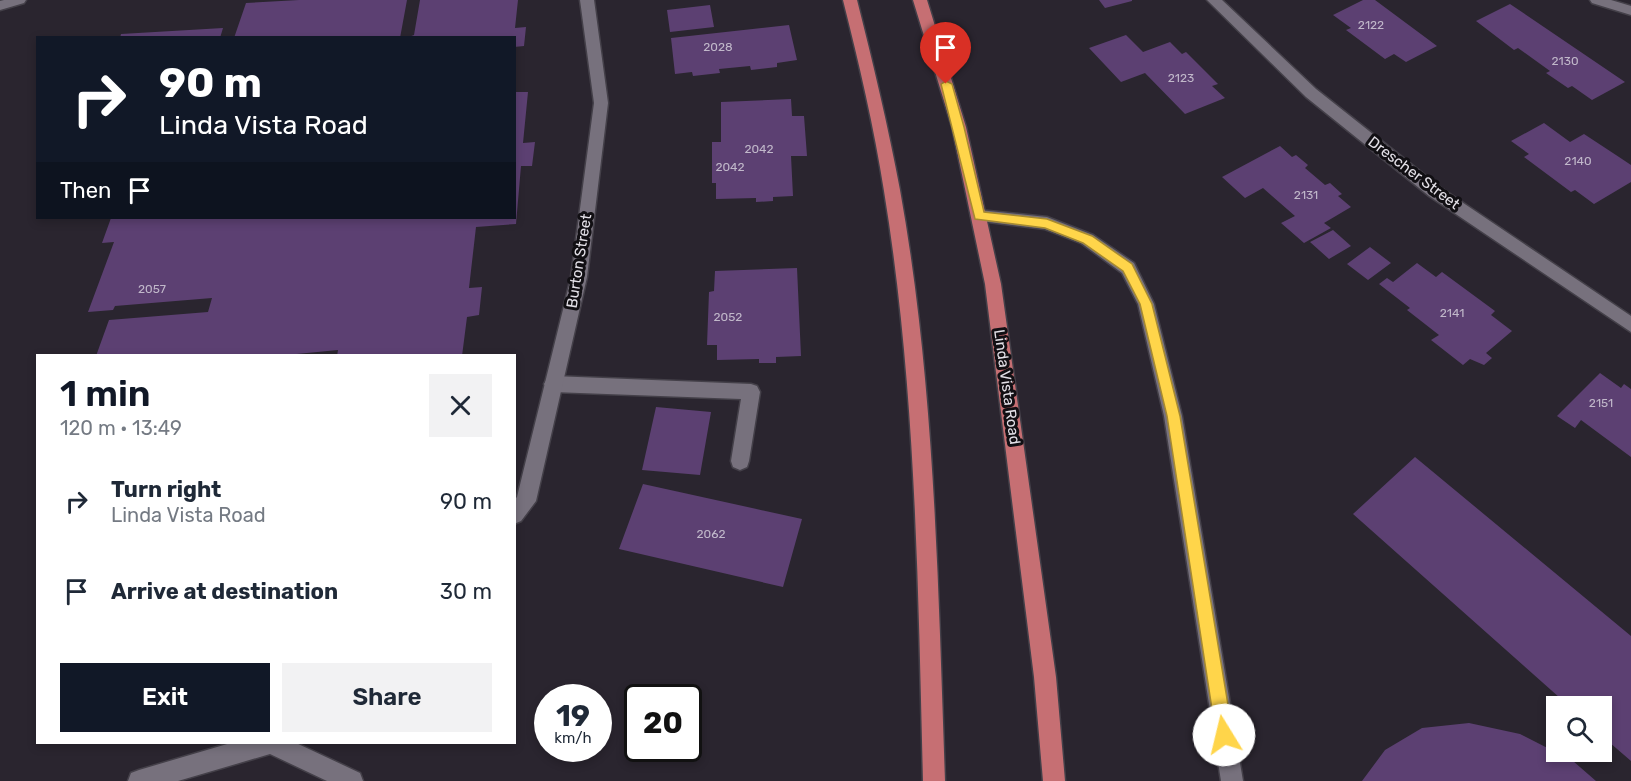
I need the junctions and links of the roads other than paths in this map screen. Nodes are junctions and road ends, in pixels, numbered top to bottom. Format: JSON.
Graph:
{"nodes":[{"id":1,"x":20,"y":0,"type":"edge"},
{"id":2,"x":587,"y":0,"type":"edge"},
{"id":3,"x":850,"y":0,"type":"edge"},
{"id":4,"x":920,"y":0,"type":"edge"},
{"id":5,"x":1214,"y":0,"type":"edge"},
{"id":6,"x":1597,"y":0,"type":"edge"},
{"id":7,"x":0,"y":6,"type":"edge"},
{"id":8,"x":1631,"y":11,"type":"edge"},
{"id":9,"x":979,"y":216,"type":"junction"},
{"id":10,"x":1631,"y":326,"type":"edge"},
{"id":11,"x":554,"y":384,"type":"junction"},
{"id":12,"x":740,"y":461,"type":"dead end"},
{"id":13,"x":516,"y":512,"type":"edge"},
{"id":14,"x":268,"y":744,"type":"edge"},
{"id":15,"x":273,"y":744,"type":"edge"},
{"id":16,"x":139,"y":781,"type":"edge"},
{"id":17,"x":352,"y":781,"type":"edge"},
{"id":18,"x":934,"y":781,"type":"edge"},
{"id":19,"x":1054,"y":781,"type":"edge"},
{"id":20,"x":1232,"y":781,"type":"edge"}],
"edges":[{"from":1,"to":7,"type":"street"},
{"from":2,"to":11,"type":"street","name":"Burton Street"},
{"from":3,"to":18,"type":"main road"},
{"from":4,"to":9,"type":"main road","name":"Linda Vista Road"},
{"from":5,"to":10,"type":"street","name":"Drescher Street"},
{"from":6,"to":8,"type":"street"},
{"from":9,"to":19,"type":"main road","name":"Linda Vista Road"},
{"from":9,"to":20,"type":"street"},
{"from":11,"to":12,"type":"street"},
{"from":11,"to":13,"type":"street","name":"Burton Street"},
{"from":14,"to":16,"type":"street"},
{"from":15,"to":17,"type":"street"}]}
